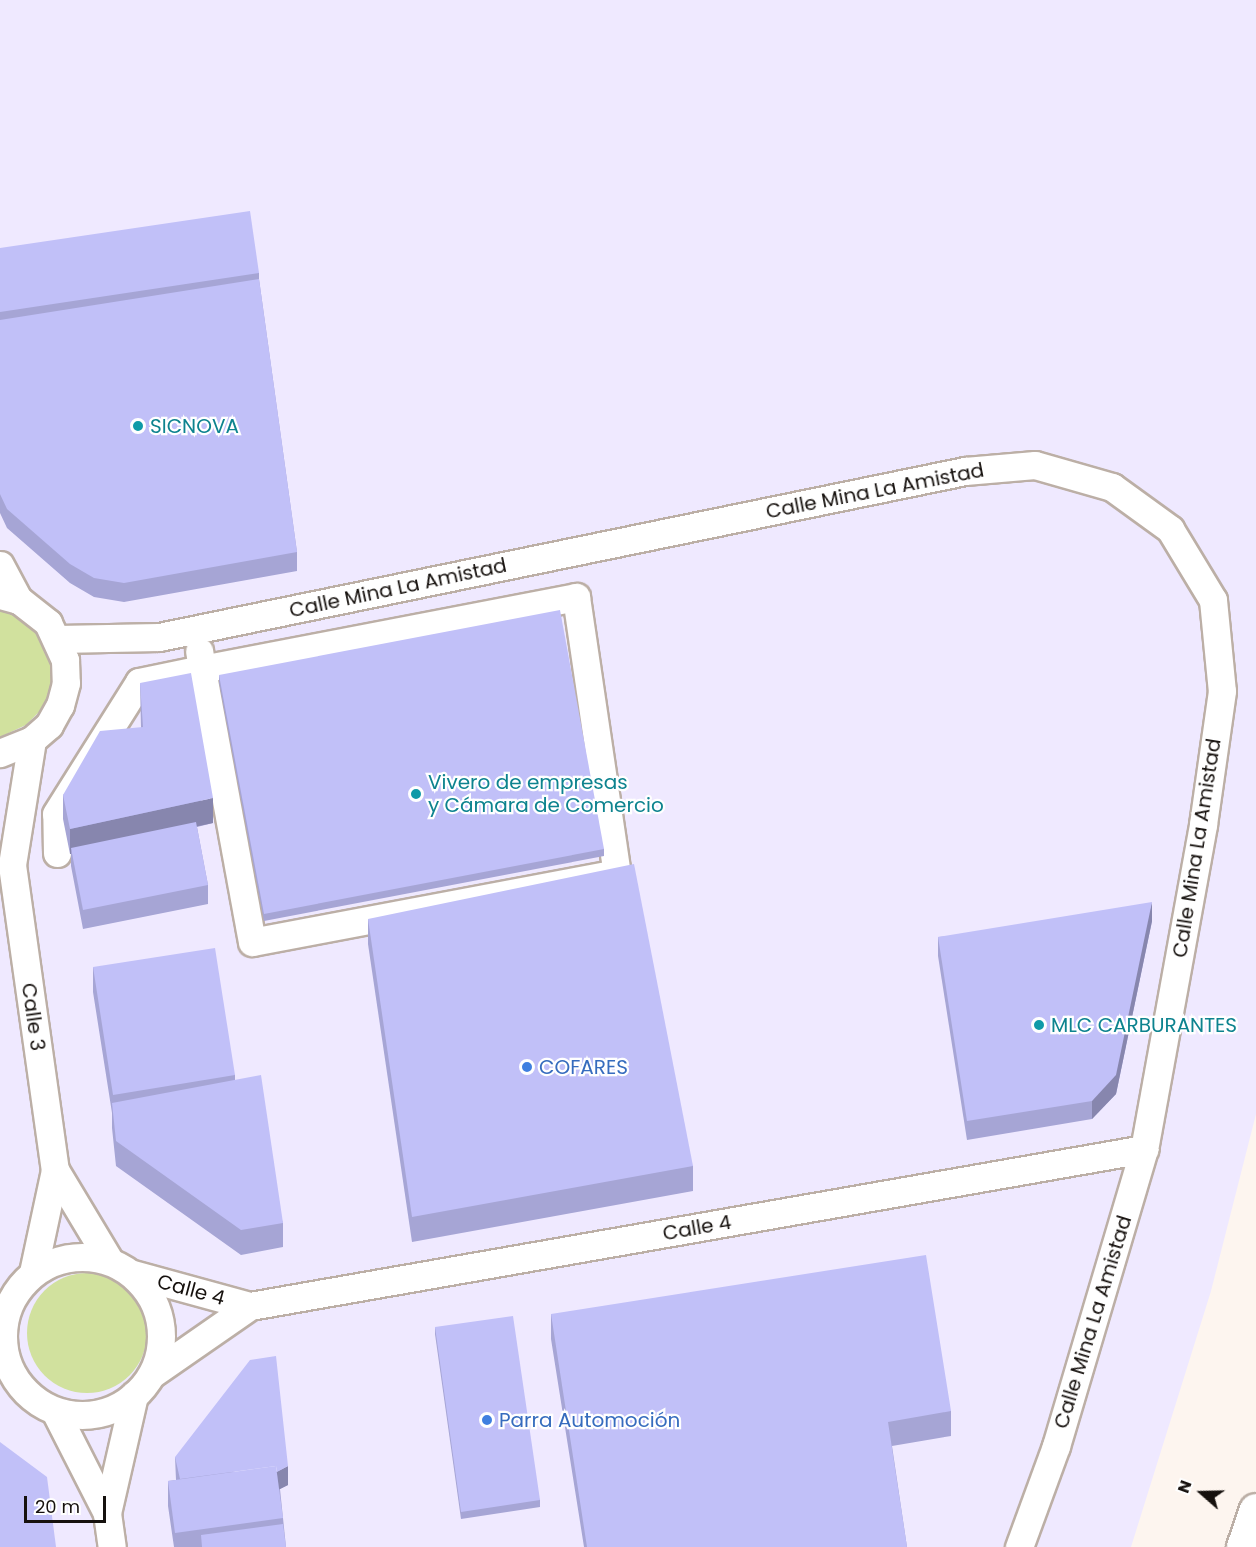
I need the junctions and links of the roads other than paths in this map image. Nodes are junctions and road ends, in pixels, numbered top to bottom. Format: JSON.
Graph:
{"nodes":[{"id":1,"x":0,"y":565,"type":"edge"},
{"id":2,"x":9,"y":598,"type":"edge"},
{"id":3,"x":195,"y":630,"type":"junction"},
{"id":4,"x":58,"y":639,"type":"junction"},
{"id":5,"x":202,"y":669,"type":"junction"},
{"id":6,"x":32,"y":740,"type":"junction"},
{"id":7,"x":0,"y":753,"type":"edge"},
{"id":8,"x":6,"y":853,"type":"edge"},
{"id":9,"x":57,"y":853,"type":"dead end"},
{"id":10,"x":1144,"y":1149,"type":"junction"},
{"id":11,"x":55,"y":1170,"type":"junction"},
{"id":12,"x":110,"y":1260,"type":"junction"},
{"id":13,"x":33,"y":1273,"type":"junction"},
{"id":14,"x":133,"y":1274,"type":"junction"},
{"id":15,"x":7,"y":1299,"type":"edge"},
{"id":16,"x":249,"y":1306,"type":"junction"},
{"id":17,"x":152,"y":1374,"type":"junction"},
{"id":18,"x":0,"y":1389,"type":"edge"},
{"id":19,"x":134,"y":1395,"type":"junction"},
{"id":20,"x":30,"y":1397,"type":"junction"},
{"id":21,"x":55,"y":1410,"type":"junction"},
{"id":22,"x":1256,"y":1510,"type":"edge"},
{"id":23,"x":107,"y":1513,"type":"junction"},
{"id":24,"x":112,"y":1547,"type":"edge"},
{"id":25,"x":1018,"y":1547,"type":"edge"},
{"id":26,"x":1243,"y":1547,"type":"edge"}],
"edges":[{"from":1,"to":2,"type":"street"},
{"from":2,"to":4,"type":"street"},
{"from":3,"to":4,"type":"street","name":"Calle Mina La Amistad"},
{"from":3,"to":5,"type":"street"},
{"from":3,"to":10,"type":"street","name":"Calle Mina La Amistad"},
{"from":4,"to":6,"type":"street"},
{"from":5,"to":5,"type":"street"},
{"from":5,"to":9,"type":"street"},
{"from":6,"to":7,"type":"street"},
{"from":6,"to":8,"type":"street","name":"Calle 3"},
{"from":8,"to":11,"type":"street","name":"Calle 3"},
{"from":10,"to":16,"type":"street","name":"Calle 4"},
{"from":10,"to":25,"type":"street","name":"Calle Mina La Amistad"},
{"from":11,"to":12,"type":"street","name":"Calle 3"},
{"from":11,"to":13,"type":"street","name":"Calle 3"},
{"from":12,"to":13,"type":"street"},
{"from":12,"to":14,"type":"street"},
{"from":13,"to":15,"type":"street"},
{"from":14,"to":16,"type":"street","name":"Calle 4"},
{"from":14,"to":17,"type":"street"},
{"from":15,"to":20,"type":"street"},
{"from":16,"to":17,"type":"street","name":"Calle 4"},
{"from":17,"to":19,"type":"street"},
{"from":18,"to":20,"type":"street"},
{"from":19,"to":21,"type":"street"},
{"from":19,"to":23,"type":"street"},
{"from":20,"to":21,"type":"street"},
{"from":21,"to":23,"type":"street"},
{"from":22,"to":26,"type":"highway"},
{"from":23,"to":24,"type":"street"}]}
